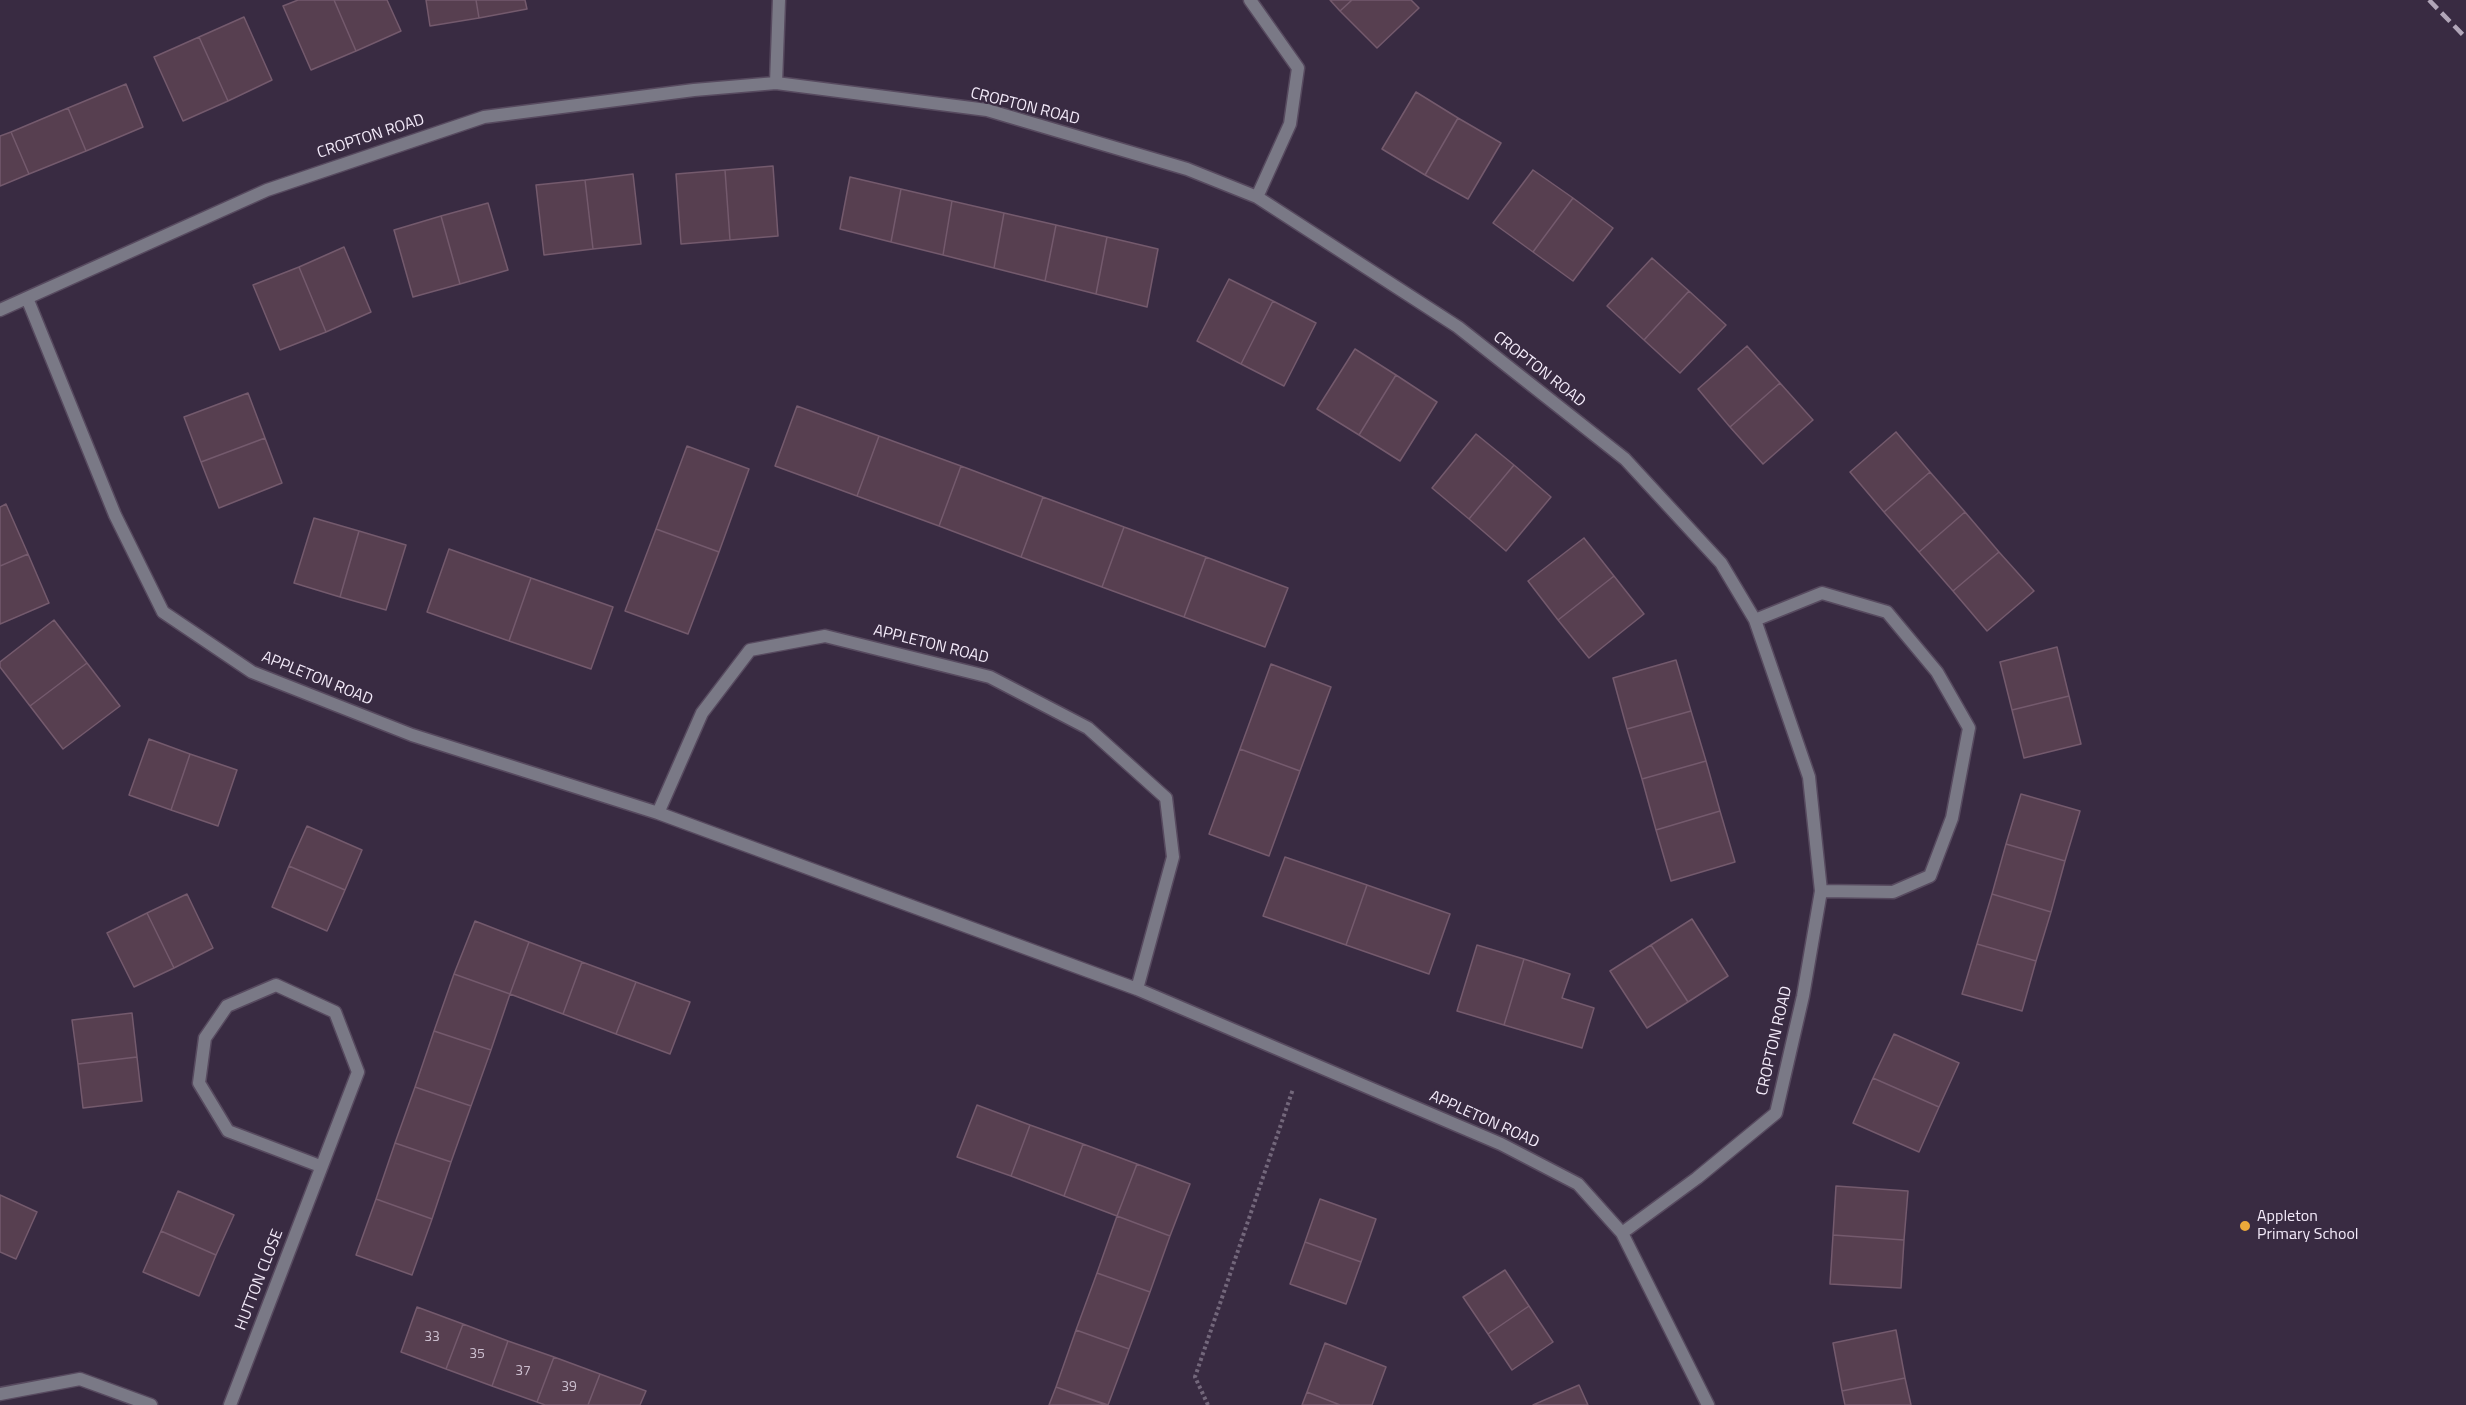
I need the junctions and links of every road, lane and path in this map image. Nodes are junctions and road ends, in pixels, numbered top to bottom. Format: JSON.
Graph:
{"nodes":[{"id":1,"x":778,"y":0,"type":"edge"},
{"id":2,"x":1250,"y":0,"type":"edge"},
{"id":3,"x":776,"y":83,"type":"junction"},
{"id":4,"x":1257,"y":197,"type":"junction"},
{"id":5,"x":27,"y":298,"type":"junction"},
{"id":6,"x":0,"y":310,"type":"edge"},
{"id":7,"x":1755,"y":620,"type":"junction"},
{"id":8,"x":658,"y":813,"type":"junction"},
{"id":9,"x":1821,"y":891,"type":"junction"},
{"id":10,"x":1137,"y":989,"type":"junction"},
{"id":11,"x":1302,"y":1060,"type":"junction"},
{"id":12,"x":320,"y":1166,"type":"junction"},
{"id":13,"x":1622,"y":1233,"type":"junction"},
{"id":14,"x":0,"y":1394,"type":"edge"},
{"id":15,"x":151,"y":1405,"type":"edge"},
{"id":16,"x":230,"y":1405,"type":"edge"},
{"id":17,"x":1208,"y":1405,"type":"edge"},
{"id":18,"x":1708,"y":1405,"type":"edge"}],
"edges":[{"from":1,"to":3,"type":"street"},
{"from":2,"to":4,"type":"street"},
{"from":3,"to":4,"type":"street","name":"CROPTON ROAD"},
{"from":3,"to":5,"type":"street","name":"CROPTON ROAD"},
{"from":4,"to":7,"type":"street","name":"CROPTON ROAD"},
{"from":5,"to":6,"type":"street","name":"CROPTON ROAD"},
{"from":5,"to":8,"type":"street","name":"APPLETON ROAD"},
{"from":7,"to":9,"type":"street","name":"CROPTON ROAD"},
{"from":7,"to":9,"type":"street"},
{"from":8,"to":10,"type":"street","name":"APPLETON ROAD"},
{"from":8,"to":10,"type":"street","name":"APPLETON ROAD"},
{"from":9,"to":13,"type":"street","name":"CROPTON ROAD"},
{"from":10,"to":11,"type":"street","name":"APPLETON ROAD"},
{"from":11,"to":13,"type":"street","name":"APPLETON ROAD"},
{"from":11,"to":17,"type":"path"},
{"from":12,"to":12,"type":"street","name":"HUTTON CLOSE"},
{"from":12,"to":16,"type":"street","name":"HUTTON CLOSE"},
{"from":13,"to":18,"type":"street","name":"APPLETON ROAD"},
{"from":14,"to":15,"type":"street"}]}
